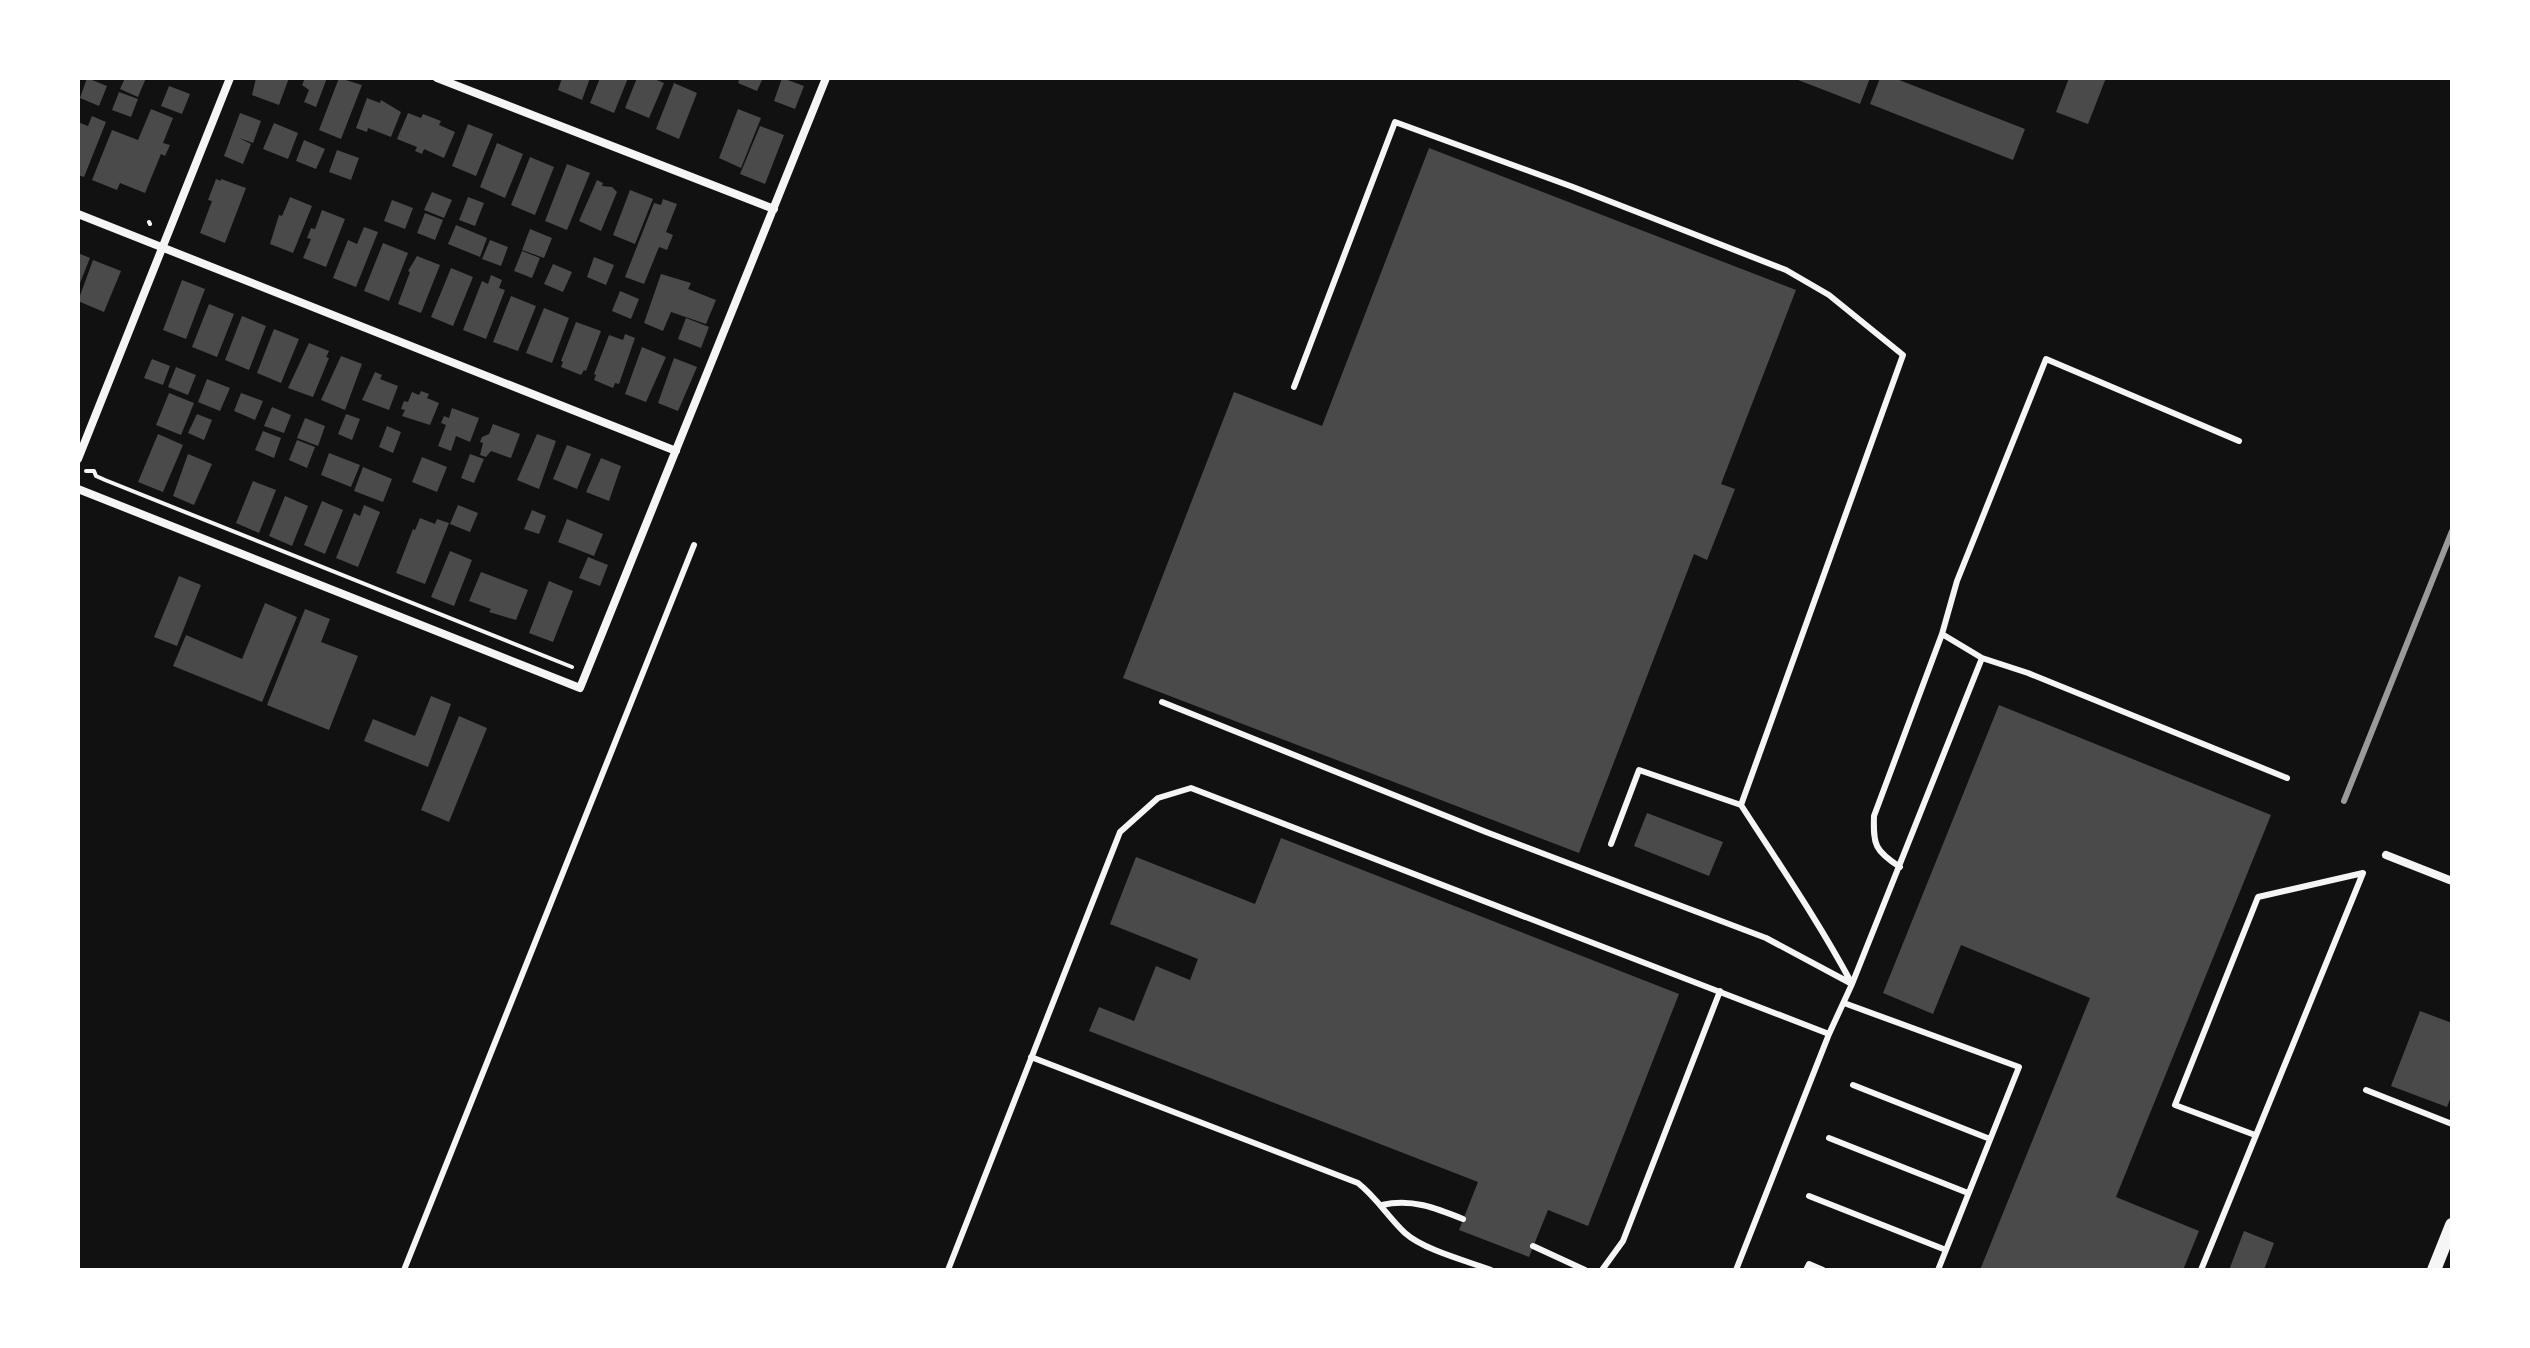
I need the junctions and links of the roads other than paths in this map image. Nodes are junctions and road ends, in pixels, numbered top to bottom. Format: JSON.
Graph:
{"nodes":[{"id":1,"x":230,"y":78,"type":"edge"},
{"id":2,"x":437,"y":78,"type":"edge"},
{"id":3,"x":826,"y":78,"type":"edge"},
{"id":4,"x":774,"y":209,"type":"junction"},
{"id":5,"x":78,"y":214,"type":"edge"},
{"id":6,"x":162,"y":248,"type":"junction"},
{"id":7,"x":1294,"y":387,"type":"dead end"},
{"id":8,"x":2239,"y":441,"type":"dead end"},
{"id":9,"x":676,"y":451,"type":"junction"},
{"id":10,"x":78,"y":459,"type":"edge"},
{"id":11,"x":78,"y":489,"type":"edge"},
{"id":12,"x":694,"y":545,"type":"dead end"},
{"id":13,"x":1942,"y":634,"type":"junction"},
{"id":14,"x":1982,"y":658,"type":"junction"},
{"id":15,"x":1162,"y":702,"type":"dead end"},
{"id":16,"x":2287,"y":778,"type":"dead end"},
{"id":17,"x":1741,"y":805,"type":"junction"},
{"id":18,"x":1611,"y":844,"type":"dead end"},
{"id":19,"x":2386,"y":855,"type":"dead end"},
{"id":20,"x":1900,"y":867,"type":"junction"},
{"id":21,"x":2452,"y":881,"type":"edge"},
{"id":22,"x":1852,"y":984,"type":"junction"},
{"id":23,"x":1720,"y":991,"type":"junction"},
{"id":24,"x":1844,"y":1003,"type":"junction"},
{"id":25,"x":1829,"y":1034,"type":"junction"},
{"id":26,"x":1031,"y":1057,"type":"junction"},
{"id":27,"x":1853,"y":1085,"type":"dead end"},
{"id":28,"x":2366,"y":1090,"type":"dead end"},
{"id":29,"x":2452,"y":1124,"type":"edge"},
{"id":30,"x":2255,"y":1135,"type":"junction"},
{"id":31,"x":1829,"y":1138,"type":"dead end"},
{"id":32,"x":1990,"y":1139,"type":"junction"},
{"id":33,"x":1968,"y":1193,"type":"junction"},
{"id":34,"x":1809,"y":1196,"type":"dead end"},
{"id":35,"x":1382,"y":1205,"type":"junction"},
{"id":36,"x":1463,"y":1219,"type":"dead end"},
{"id":37,"x":2452,"y":1225,"type":"edge"},
{"id":38,"x":1533,"y":1246,"type":"dead end"},
{"id":39,"x":1946,"y":1250,"type":"junction"},
{"id":40,"x":404,"y":1270,"type":"edge"},
{"id":41,"x":948,"y":1270,"type":"edge"},
{"id":42,"x":1491,"y":1270,"type":"edge"},
{"id":43,"x":1585,"y":1270,"type":"edge"},
{"id":44,"x":1602,"y":1270,"type":"edge"},
{"id":45,"x":1736,"y":1270,"type":"edge"},
{"id":46,"x":1806,"y":1270,"type":"edge"},
{"id":47,"x":1823,"y":1270,"type":"edge"},
{"id":48,"x":1938,"y":1270,"type":"edge"},
{"id":49,"x":2201,"y":1270,"type":"edge"},
{"id":50,"x":2434,"y":1270,"type":"edge"}],
"edges":[{"from":1,"to":6,"type":"street"},
{"from":2,"to":4,"type":"street"},
{"from":3,"to":4,"type":"street"},
{"from":4,"to":9,"type":"street"},
{"from":5,"to":6,"type":"street"},
{"from":6,"to":9,"type":"street"},
{"from":6,"to":10,"type":"street"},
{"from":7,"to":17,"type":"lane"},
{"from":8,"to":13,"type":"lane"},
{"from":9,"to":11,"type":"street"},
{"from":12,"to":40,"type":"lane"},
{"from":13,"to":14,"type":"lane"},
{"from":13,"to":20,"type":"lane"},
{"from":14,"to":16,"type":"lane"},
{"from":14,"to":20,"type":"lane"},
{"from":15,"to":22,"type":"lane"},
{"from":17,"to":18,"type":"lane"},
{"from":17,"to":22,"type":"lane"},
{"from":19,"to":21,"type":"street"},
{"from":20,"to":22,"type":"lane"},
{"from":22,"to":24,"type":"lane"},
{"from":23,"to":25,"type":"lane"},
{"from":23,"to":26,"type":"lane"},
{"from":23,"to":44,"type":"lane"},
{"from":24,"to":25,"type":"lane"},
{"from":24,"to":32,"type":"lane"},
{"from":25,"to":45,"type":"lane"},
{"from":26,"to":35,"type":"lane"},
{"from":26,"to":41,"type":"lane"},
{"from":27,"to":32,"type":"lane"},
{"from":28,"to":29,"type":"lane"},
{"from":30,"to":30,"type":"lane"},
{"from":30,"to":49,"type":"lane"},
{"from":31,"to":33,"type":"lane"},
{"from":32,"to":33,"type":"lane"},
{"from":33,"to":39,"type":"lane"},
{"from":34,"to":39,"type":"lane"},
{"from":35,"to":36,"type":"lane"},
{"from":35,"to":42,"type":"lane"},
{"from":37,"to":50,"type":"street"},
{"from":38,"to":43,"type":"lane"},
{"from":39,"to":48,"type":"lane"},
{"from":46,"to":47,"type":"lane"}]}
